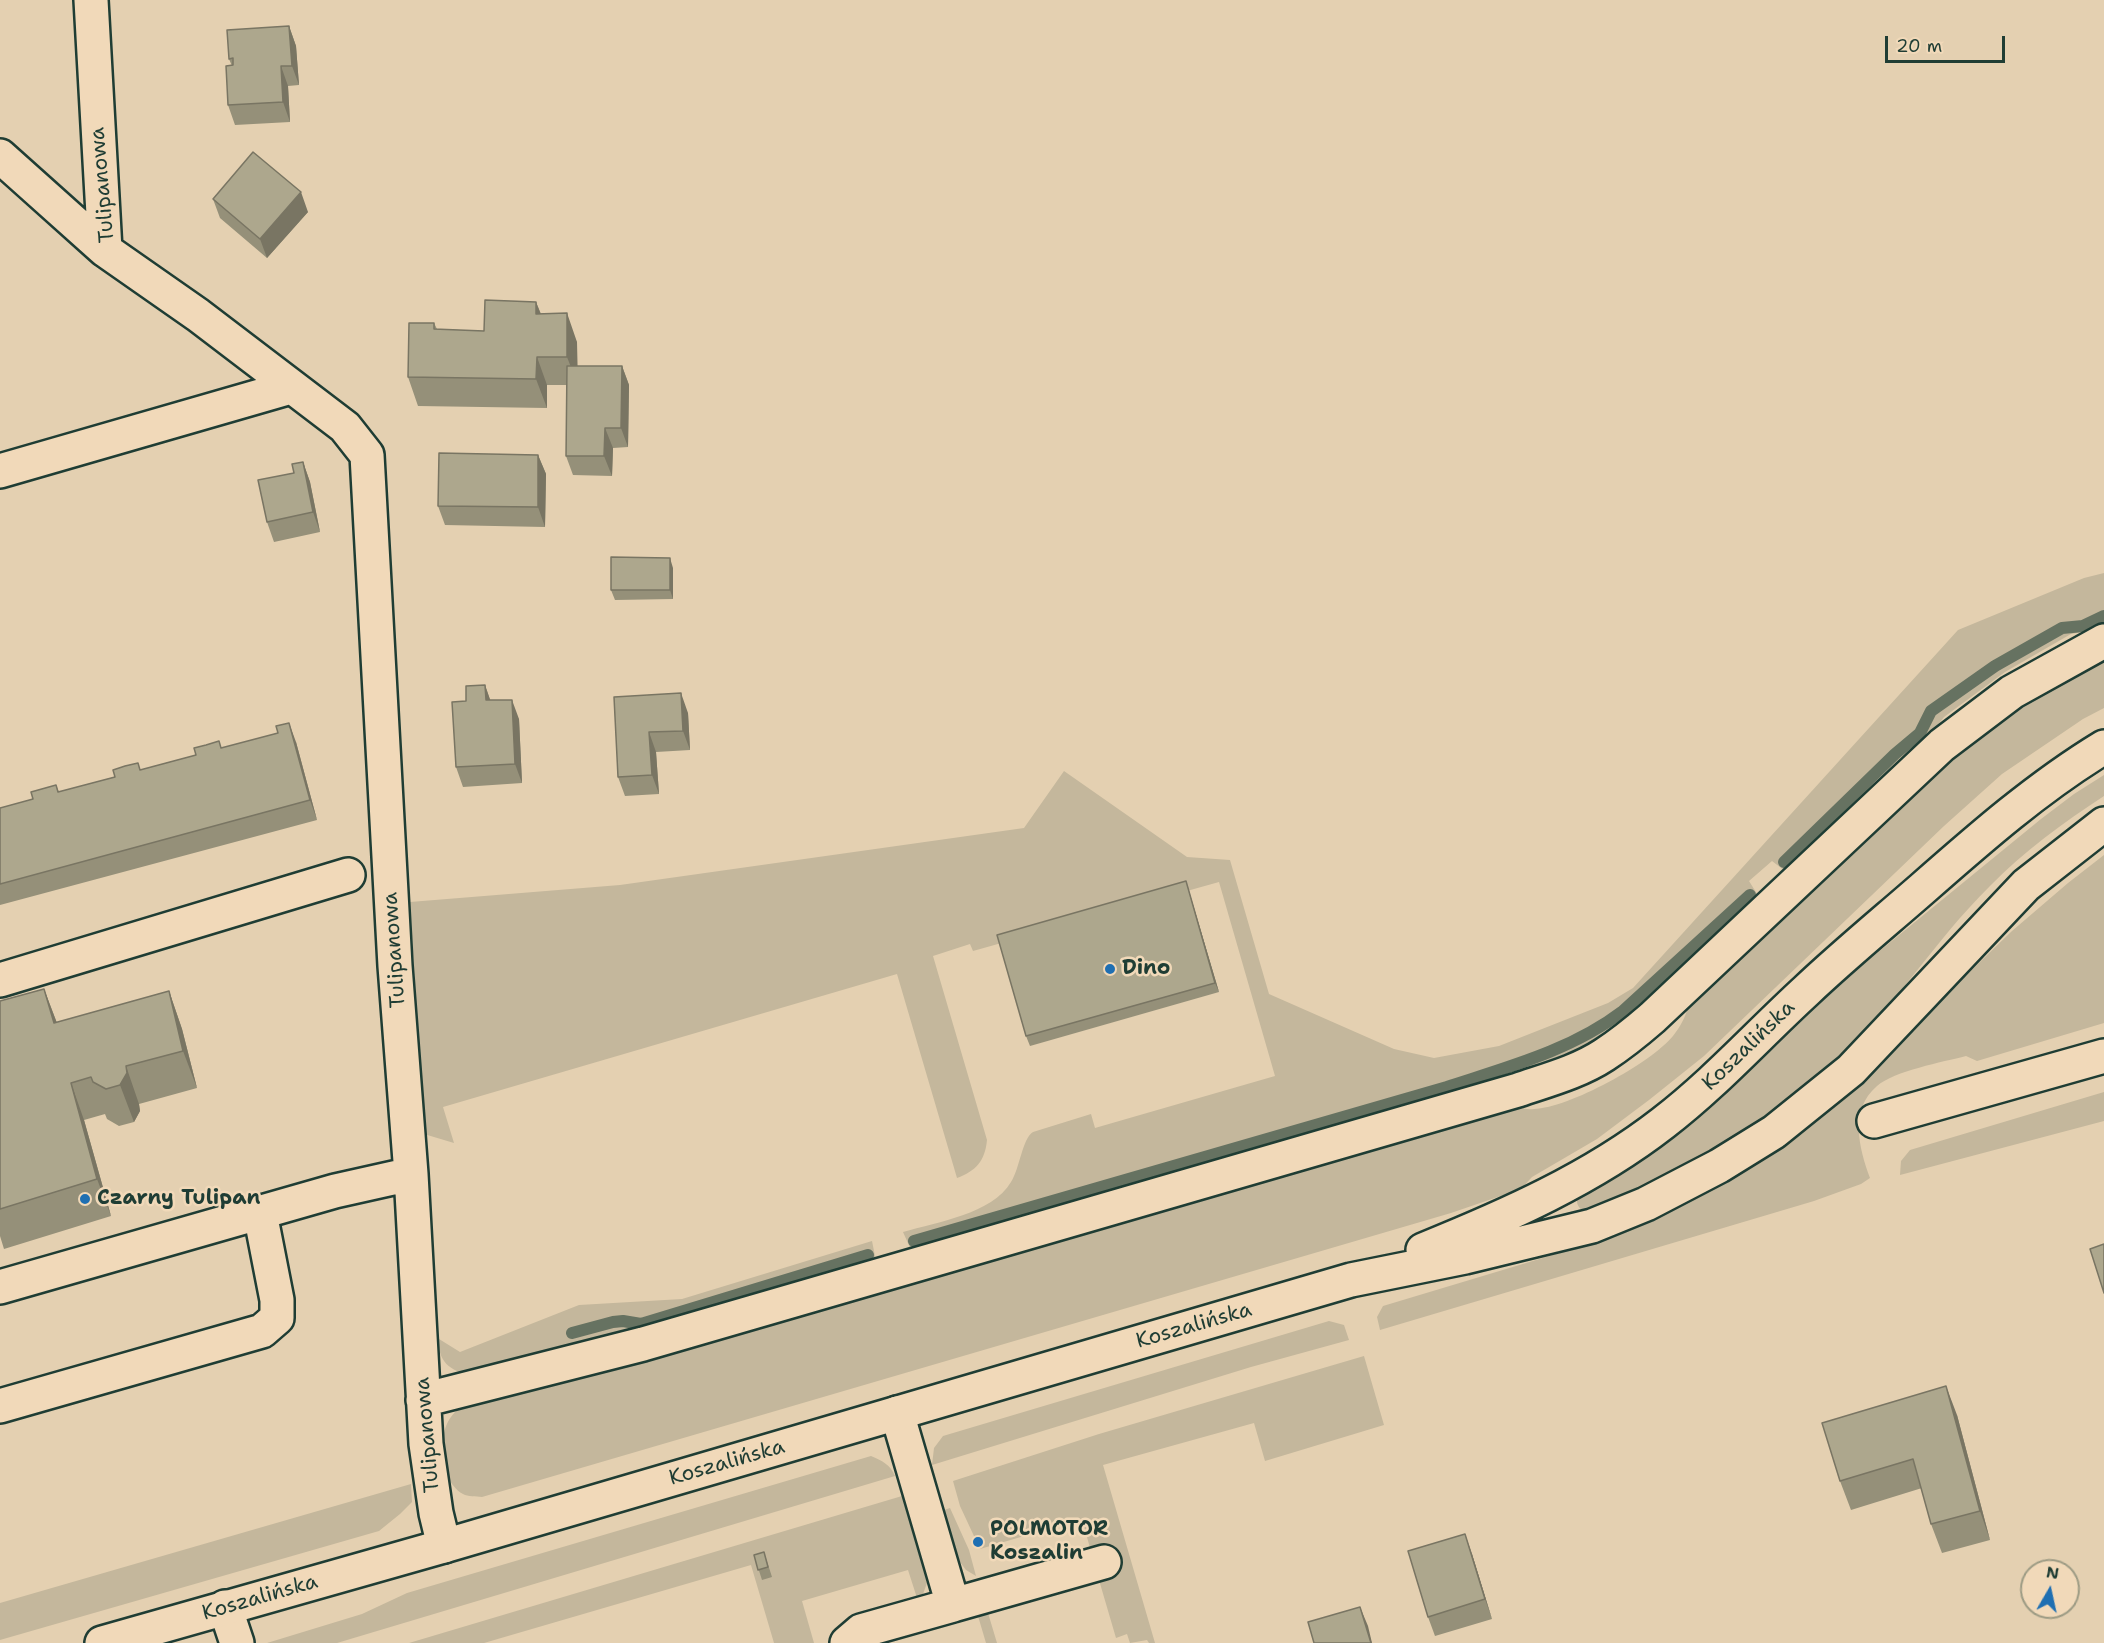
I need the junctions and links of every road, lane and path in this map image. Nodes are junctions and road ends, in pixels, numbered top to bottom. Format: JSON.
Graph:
{"nodes":[{"id":1,"x":91,"y":0,"type":"edge"},
{"id":2,"x":0,"y":156,"type":"edge"},
{"id":3,"x":105,"y":250,"type":"junction"},
{"id":4,"x":291,"y":387,"type":"junction"},
{"id":5,"x":0,"y":471,"type":"edge"},
{"id":6,"x":2104,"y":641,"type":"edge"},
{"id":7,"x":2104,"y":747,"type":"edge"},
{"id":8,"x":2104,"y":824,"type":"edge"},
{"id":9,"x":348,"y":875,"type":"dead end"},
{"id":10,"x":0,"y":980,"type":"edge"},
{"id":11,"x":2104,"y":1056,"type":"edge"},
{"id":12,"x":1874,"y":1121,"type":"dead end"},
{"id":13,"x":411,"y":1174,"type":"junction"},
{"id":14,"x":260,"y":1213,"type":"junction"},
{"id":15,"x":1351,"y":1280,"type":"junction"},
{"id":16,"x":0,"y":1287,"type":"edge"},
{"id":17,"x":423,"y":1400,"type":"junction"},
{"id":18,"x":0,"y":1406,"type":"edge"},
{"id":19,"x":897,"y":1413,"type":"junction"},
{"id":20,"x":444,"y":1546,"type":"junction"},
{"id":21,"x":1104,"y":1562,"type":"dead end"},
{"id":22,"x":952,"y":1605,"type":"junction"},
{"id":23,"x":225,"y":1607,"type":"junction"},
{"id":24,"x":102,"y":1643,"type":"edge"},
{"id":25,"x":237,"y":1643,"type":"edge"},
{"id":26,"x":847,"y":1643,"type":"edge"}],
"edges":[{"from":1,"to":3,"type":"main road","name":"Tulipanowa"},
{"from":2,"to":3,"type":"main road"},
{"from":3,"to":4,"type":"main road","name":"Tulipanowa"},
{"from":4,"to":5,"type":"main road"},
{"from":4,"to":13,"type":"main road","name":"Tulipanowa"},
{"from":6,"to":17,"type":"main road"},
{"from":7,"to":15,"type":"main road","name":"Koszalińska"},
{"from":8,"to":15,"type":"main road","name":"Koszalińska"},
{"from":9,"to":10,"type":"main road"},
{"from":11,"to":12,"type":"main road"},
{"from":13,"to":14,"type":"main road"},
{"from":13,"to":17,"type":"main road","name":"Tulipanowa"},
{"from":14,"to":16,"type":"main road"},
{"from":14,"to":18,"type":"main road"},
{"from":15,"to":19,"type":"main road","name":"Koszalińska"},
{"from":17,"to":20,"type":"main road","name":"Tulipanowa"},
{"from":19,"to":20,"type":"main road","name":"Koszalińska"},
{"from":19,"to":22,"type":"main road"},
{"from":20,"to":23,"type":"main road","name":"Koszalińska"},
{"from":21,"to":22,"type":"main road"},
{"from":22,"to":26,"type":"main road"},
{"from":23,"to":24,"type":"main road","name":"Koszalińska"},
{"from":23,"to":25,"type":"main road"}]}
